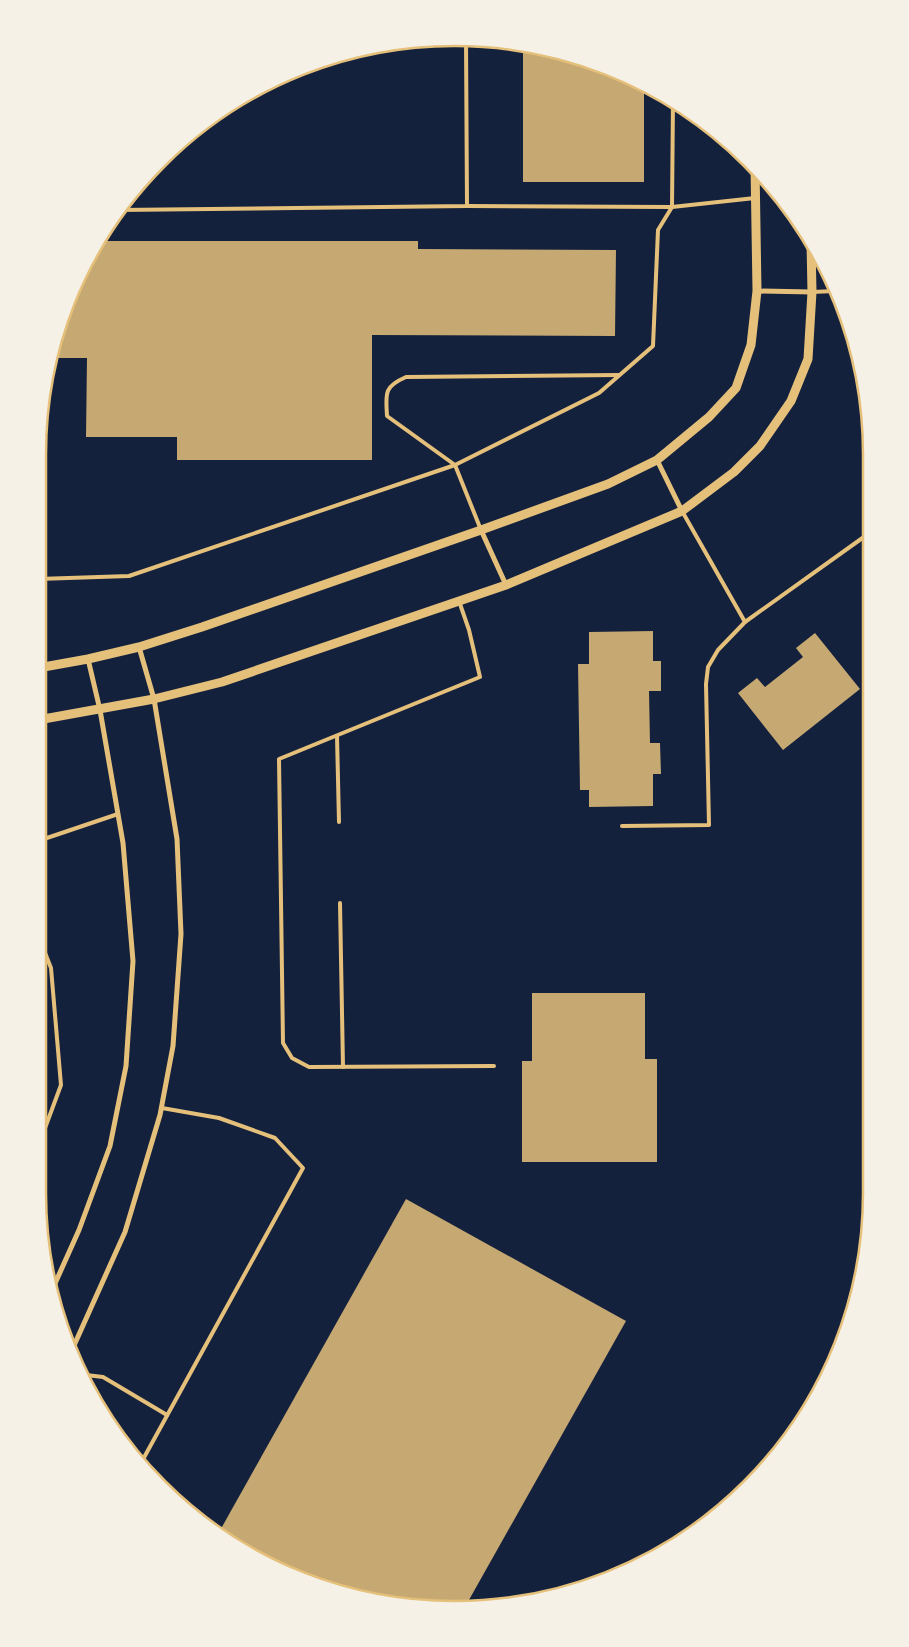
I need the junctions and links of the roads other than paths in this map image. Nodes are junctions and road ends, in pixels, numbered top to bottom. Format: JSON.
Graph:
{"nodes":[{"id":1,"x":466,"y":46,"type":"edge"},
{"id":2,"x":673,"y":110,"type":"edge"},
{"id":3,"x":755,"y":179,"type":"edge"},
{"id":4,"x":756,"y":198,"type":"junction"},
{"id":5,"x":467,"y":206,"type":"junction"},
{"id":6,"x":672,"y":207,"type":"junction"},
{"id":7,"x":128,"y":210,"type":"edge"},
{"id":8,"x":811,"y":256,"type":"edge"},
{"id":9,"x":758,"y":291,"type":"junction"},
{"id":10,"x":829,"y":291,"type":"edge"},
{"id":11,"x":812,"y":292,"type":"junction"},
{"id":12,"x":620,"y":375,"type":"junction"},
{"id":13,"x":657,"y":460,"type":"junction"},
{"id":14,"x":455,"y":465,"type":"junction"},
{"id":15,"x":682,"y":511,"type":"junction"},
{"id":16,"x":481,"y":530,"type":"junction"},
{"id":17,"x":863,"y":538,"type":"edge"},
{"id":18,"x":46,"y":579,"type":"edge"},
{"id":19,"x":506,"y":585,"type":"junction"},
{"id":20,"x":459,"y":601,"type":"junction"},
{"id":21,"x":745,"y":622,"type":"junction"},
{"id":22,"x":139,"y":647,"type":"junction"},
{"id":23,"x":88,"y":659,"type":"junction"},
{"id":24,"x":46,"y":667,"type":"edge"},
{"id":25,"x":154,"y":699,"type":"junction"},
{"id":26,"x":100,"y":710,"type":"junction"},
{"id":27,"x":46,"y":719,"type":"edge"},
{"id":28,"x":337,"y":736,"type":"junction"},
{"id":29,"x":118,"y":814,"type":"junction"},
{"id":30,"x":339,"y":822,"type":"dead end"},
{"id":31,"x":622,"y":826,"type":"dead end"},
{"id":32,"x":46,"y":838,"type":"edge"},
{"id":33,"x":340,"y":903,"type":"dead end"},
{"id":34,"x":46,"y":955,"type":"edge"},
{"id":35,"x":494,"y":1066,"type":"dead end"},
{"id":36,"x":343,"y":1067,"type":"junction"},
{"id":37,"x":162,"y":1108,"type":"junction"},
{"id":38,"x":46,"y":1125,"type":"edge"},
{"id":39,"x":56,"y":1281,"type":"edge"},
{"id":40,"x":75,"y":1343,"type":"edge"},
{"id":41,"x":89,"y":1375,"type":"edge"},
{"id":42,"x":167,"y":1415,"type":"junction"},
{"id":43,"x":144,"y":1457,"type":"edge"}],
"edges":[{"from":1,"to":5,"type":"lane"},
{"from":2,"to":6,"type":"lane"},
{"from":3,"to":4,"type":"street"},
{"from":4,"to":6,"type":"lane"},
{"from":4,"to":9,"type":"street"},
{"from":5,"to":6,"type":"lane"},
{"from":5,"to":7,"type":"lane"},
{"from":6,"to":12,"type":"lane"},
{"from":8,"to":11,"type":"street"},
{"from":9,"to":11,"type":"street"},
{"from":9,"to":13,"type":"street"},
{"from":10,"to":11,"type":"lane"},
{"from":11,"to":15,"type":"street"},
{"from":12,"to":14,"type":"lane"},
{"from":12,"to":14,"type":"lane"},
{"from":13,"to":15,"type":"street"},
{"from":13,"to":16,"type":"street"},
{"from":14,"to":16,"type":"lane"},
{"from":14,"to":18,"type":"lane"},
{"from":15,"to":19,"type":"street"},
{"from":15,"to":21,"type":"lane"},
{"from":16,"to":19,"type":"street"},
{"from":16,"to":22,"type":"street"},
{"from":17,"to":21,"type":"lane"},
{"from":19,"to":20,"type":"street"},
{"from":20,"to":25,"type":"street"},
{"from":20,"to":28,"type":"lane"},
{"from":21,"to":31,"type":"lane"},
{"from":22,"to":23,"type":"street"},
{"from":22,"to":25,"type":"street"},
{"from":23,"to":24,"type":"street"},
{"from":23,"to":26,"type":"street"},
{"from":25,"to":26,"type":"street"},
{"from":25,"to":37,"type":"street"},
{"from":26,"to":27,"type":"street"},
{"from":26,"to":29,"type":"street"},
{"from":28,"to":30,"type":"lane"},
{"from":28,"to":36,"type":"lane"},
{"from":29,"to":32,"type":"lane"},
{"from":29,"to":39,"type":"street"},
{"from":33,"to":36,"type":"lane"},
{"from":34,"to":38,"type":"lane"},
{"from":35,"to":36,"type":"lane"},
{"from":37,"to":40,"type":"street"},
{"from":37,"to":42,"type":"lane"},
{"from":41,"to":42,"type":"lane"},
{"from":42,"to":43,"type":"lane"}]}
